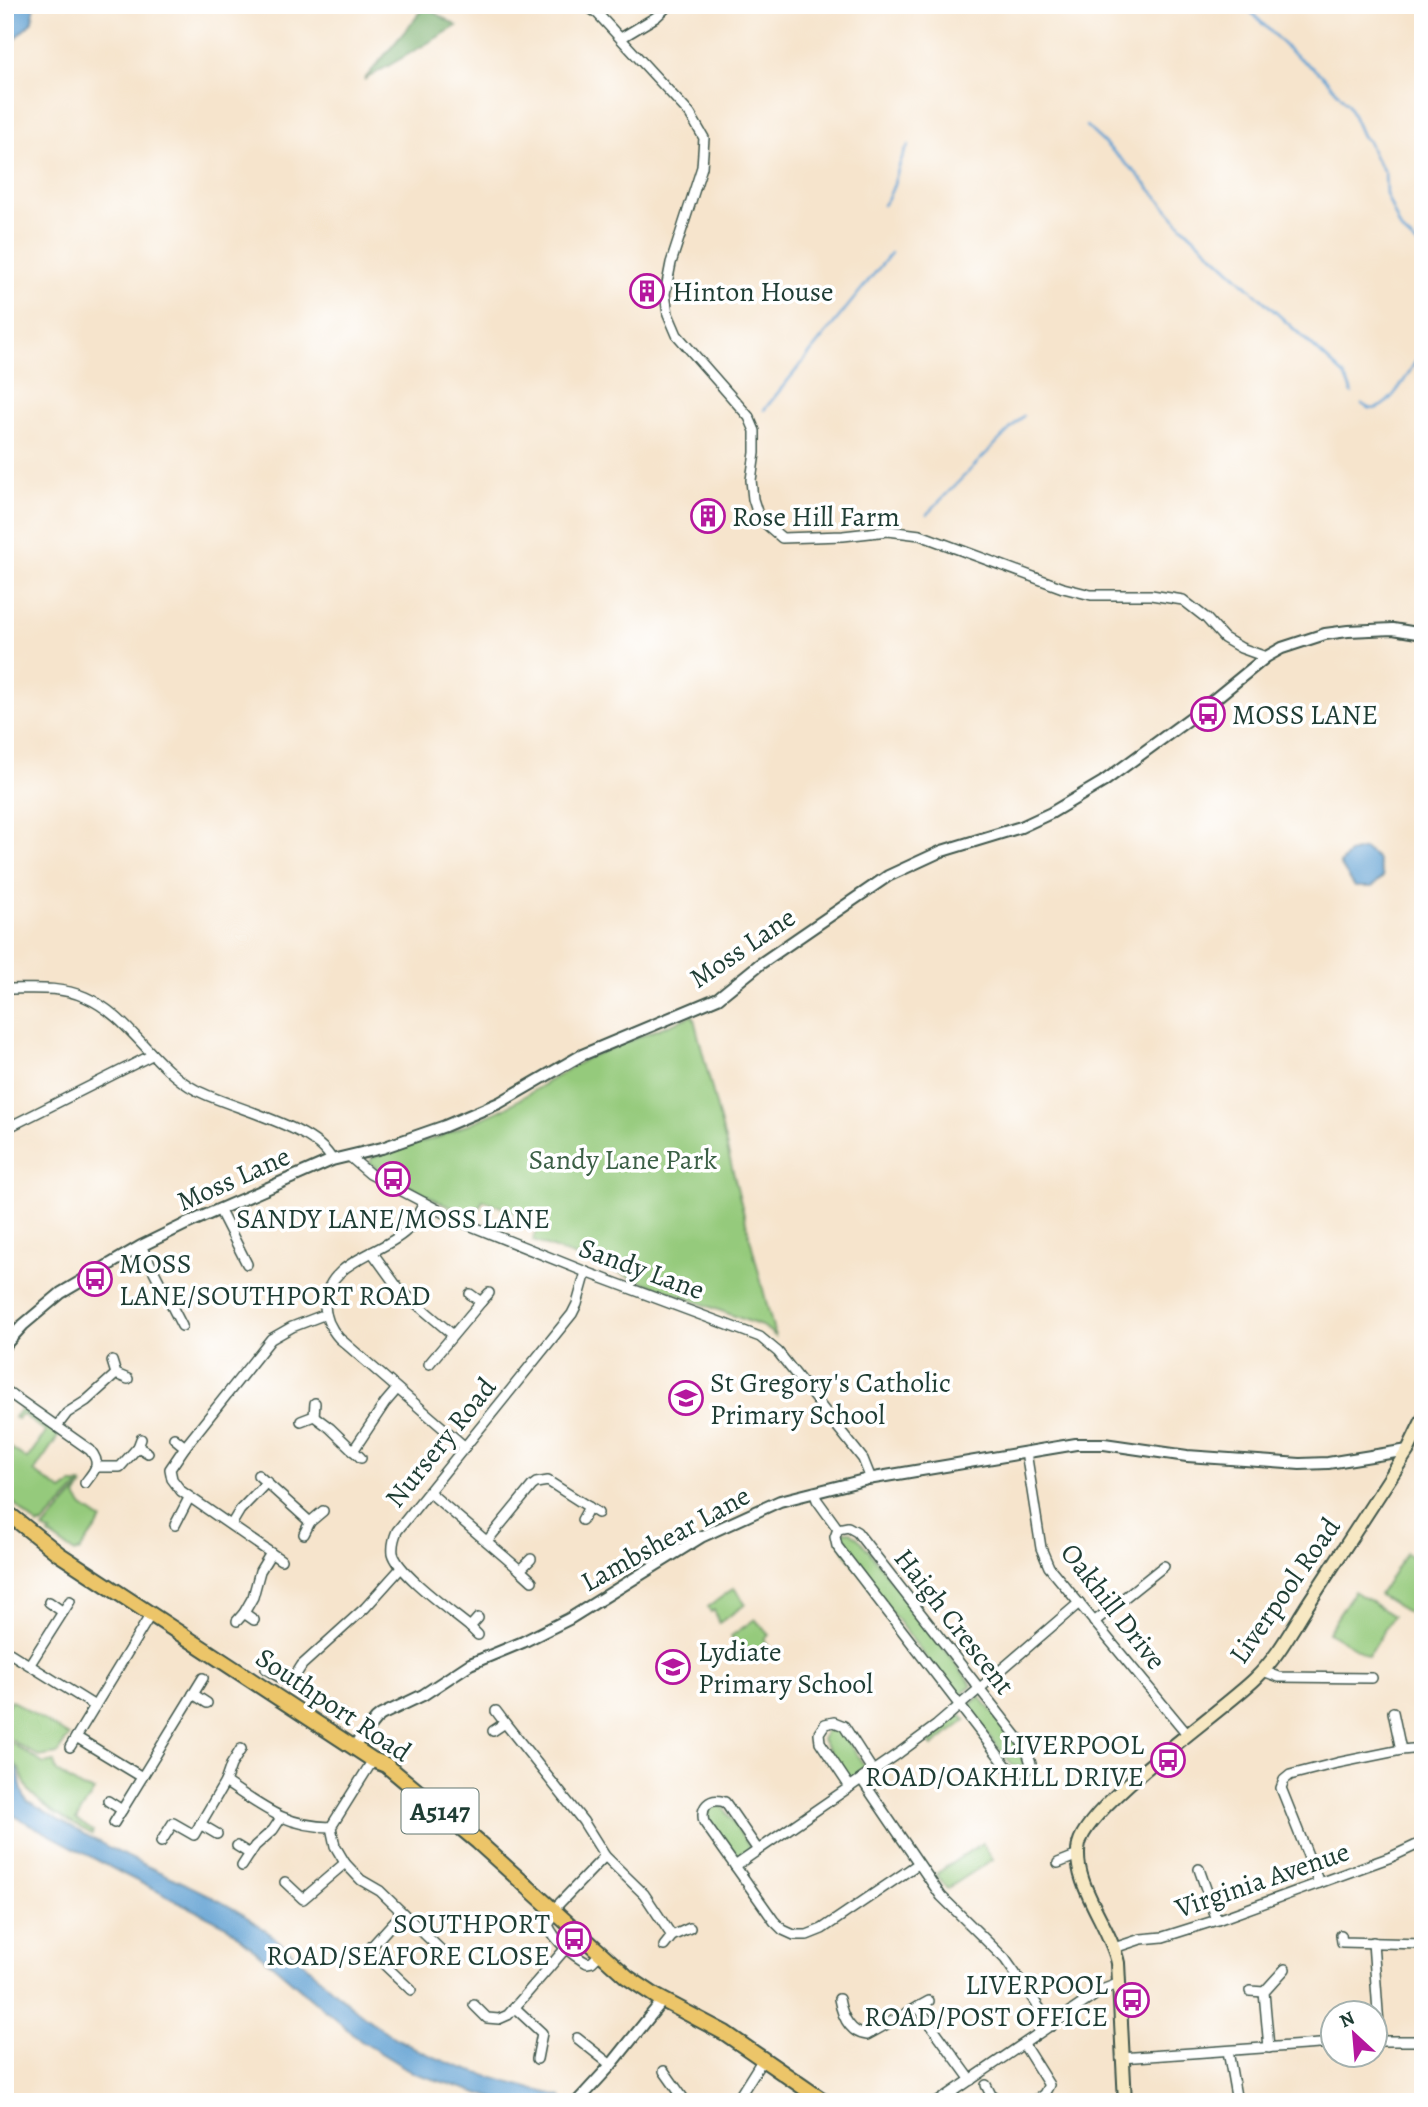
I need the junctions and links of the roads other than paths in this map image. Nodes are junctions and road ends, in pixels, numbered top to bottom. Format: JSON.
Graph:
{"nodes":[{"id":1,"x":585,"y":5,"type":"edge"},
{"id":2,"x":669,"y":5,"type":"edge"},
{"id":3,"x":621,"y":38,"type":"junction"},
{"id":4,"x":1423,"y":634,"type":"edge"},
{"id":5,"x":1266,"y":657,"type":"junction"},
{"id":6,"x":5,"y":989,"type":"edge"},
{"id":7,"x":152,"y":1055,"type":"junction"},
{"id":8,"x":5,"y":1129,"type":"edge"},
{"id":9,"x":349,"y":1156,"type":"junction"},
{"id":10,"x":332,"y":1160,"type":"junction"},
{"id":11,"x":424,"y":1203,"type":"junction"},
{"id":12,"x":219,"y":1209,"type":"junction"},
{"id":13,"x":141,"y":1246,"type":"junction"},
{"id":14,"x":372,"y":1252,"type":"junction"},
{"id":15,"x":247,"y":1264,"type":"dead end"},
{"id":16,"x":586,"y":1272,"type":"junction"},
{"id":17,"x":489,"y":1293,"type":"dead end"},
{"id":18,"x":470,"y":1294,"type":"dead end"},
{"id":19,"x":481,"y":1302,"type":"junction"},
{"id":20,"x":326,"y":1314,"type":"junction"},
{"id":21,"x":182,"y":1325,"type":"dead end"},
{"id":22,"x":453,"y":1335,"type":"junction"},
{"id":23,"x":5,"y":1345,"type":"edge"},
{"id":24,"x":112,"y":1361,"type":"dead end"},
{"id":25,"x":429,"y":1364,"type":"dead end"},
{"id":26,"x":116,"y":1374,"type":"junction"},
{"id":27,"x":128,"y":1379,"type":"dead end"},
{"id":28,"x":397,"y":1389,"type":"junction"},
{"id":29,"x":5,"y":1390,"type":"edge"},
{"id":30,"x":315,"y":1403,"type":"dead end"},
{"id":31,"x":314,"y":1416,"type":"junction"},
{"id":32,"x":1423,"y":1419,"type":"edge"},
{"id":33,"x":301,"y":1421,"type":"dead end"},
{"id":34,"x":57,"y":1426,"type":"junction"},
{"id":35,"x":174,"y":1438,"type":"dead end"},
{"id":36,"x":1419,"y":1438,"type":"edge"},
{"id":37,"x":185,"y":1447,"type":"junction"},
{"id":38,"x":465,"y":1447,"type":"junction"},
{"id":39,"x":1408,"y":1450,"type":"junction"},
{"id":40,"x":353,"y":1451,"type":"junction"},
{"id":41,"x":1026,"y":1451,"type":"junction"},
{"id":42,"x":148,"y":1453,"type":"dead end"},
{"id":43,"x":361,"y":1458,"type":"dead end"},
{"id":44,"x":98,"y":1467,"type":"junction"},
{"id":45,"x":258,"y":1475,"type":"dead end"},
{"id":46,"x":871,"y":1479,"type":"junction"},
{"id":47,"x":267,"y":1482,"type":"junction"},
{"id":48,"x":85,"y":1483,"type":"dead end"},
{"id":49,"x":429,"y":1492,"type":"junction"},
{"id":50,"x":814,"y":1492,"type":"junction"},
{"id":51,"x":189,"y":1498,"type":"junction"},
{"id":52,"x":589,"y":1507,"type":"junction"},
{"id":53,"x":5,"y":1511,"type":"edge"},
{"id":54,"x":323,"y":1511,"type":"dead end"},
{"id":55,"x":598,"y":1513,"type":"dead end"},
{"id":56,"x":582,"y":1520,"type":"dead end"},
{"id":57,"x":310,"y":1522,"type":"junction"},
{"id":58,"x":175,"y":1525,"type":"dead end"},
{"id":59,"x":231,"y":1525,"type":"junction"},
{"id":60,"x":838,"y":1529,"type":"junction"},
{"id":61,"x":304,"y":1534,"type":"dead end"},
{"id":62,"x":487,"y":1541,"type":"junction"},
{"id":63,"x":271,"y":1553,"type":"junction"},
{"id":64,"x":531,"y":1559,"type":"dead end"},
{"id":65,"x":281,"y":1560,"type":"dead end"},
{"id":66,"x":1164,"y":1566,"type":"dead end"},
{"id":67,"x":401,"y":1568,"type":"junction"},
{"id":68,"x":520,"y":1570,"type":"junction"},
{"id":69,"x":532,"y":1581,"type":"dead end"},
{"id":70,"x":70,"y":1601,"type":"dead end"},
{"id":71,"x":49,"y":1602,"type":"dead end"},
{"id":72,"x":1079,"y":1603,"type":"junction"},
{"id":73,"x":64,"y":1612,"type":"junction"},
{"id":74,"x":244,"y":1613,"type":"junction"},
{"id":75,"x":151,"y":1614,"type":"junction"},
{"id":76,"x":478,"y":1618,"type":"dead end"},
{"id":77,"x":237,"y":1620,"type":"dead end"},
{"id":78,"x":254,"y":1620,"type":"dead end"},
{"id":79,"x":1094,"y":1622,"type":"junction"},
{"id":80,"x":470,"y":1627,"type":"junction"},
{"id":81,"x":478,"y":1635,"type":"dead end"},
{"id":82,"x":5,"y":1650,"type":"edge"},
{"id":83,"x":30,"y":1664,"type":"junction"},
{"id":84,"x":266,"y":1669,"type":"dead end"},
{"id":85,"x":1263,"y":1671,"type":"junction"},
{"id":86,"x":203,"y":1678,"type":"dead end"},
{"id":87,"x":1373,"y":1678,"type":"dead end"},
{"id":88,"x":290,"y":1684,"type":"junction"},
{"id":89,"x":979,"y":1689,"type":"junction"},
{"id":90,"x":193,"y":1694,"type":"junction"},
{"id":91,"x":207,"y":1703,"type":"dead end"},
{"id":92,"x":960,"y":1704,"type":"junction"},
{"id":93,"x":96,"y":1706,"type":"junction"},
{"id":94,"x":496,"y":1711,"type":"dead end"},
{"id":95,"x":1393,"y":1712,"type":"dead end"},
{"id":96,"x":343,"y":1715,"type":"dead end"},
{"id":97,"x":505,"y":1723,"type":"junction"},
{"id":98,"x":494,"y":1731,"type":"dead end"},
{"id":99,"x":1188,"y":1735,"type":"junction"},
{"id":100,"x":76,"y":1737,"type":"junction"},
{"id":101,"x":354,"y":1746,"type":"junction"},
{"id":102,"x":70,"y":1747,"type":"dead end"},
{"id":103,"x":1423,"y":1748,"type":"edge"},
{"id":104,"x":241,"y":1749,"type":"dead end"},
{"id":105,"x":1401,"y":1750,"type":"junction"},
{"id":106,"x":373,"y":1760,"type":"junction"},
{"id":107,"x":873,"y":1771,"type":"junction"},
{"id":108,"x":142,"y":1777,"type":"junction"},
{"id":109,"x":862,"y":1780,"type":"junction"},
{"id":110,"x":225,"y":1782,"type":"junction"},
{"id":111,"x":850,"y":1787,"type":"junction"},
{"id":112,"x":107,"y":1801,"type":"dead end"},
{"id":113,"x":122,"y":1810,"type":"junction"},
{"id":114,"x":281,"y":1818,"type":"junction"},
{"id":115,"x":114,"y":1823,"type":"dead end"},
{"id":116,"x":201,"y":1824,"type":"junction"},
{"id":117,"x":331,"y":1827,"type":"junction"},
{"id":118,"x":217,"y":1834,"type":"dead end"},
{"id":119,"x":161,"y":1842,"type":"dead end"},
{"id":120,"x":1423,"y":1842,"type":"edge"},
{"id":121,"x":237,"y":1846,"type":"dead end"},
{"id":122,"x":758,"y":1850,"type":"junction"},
{"id":123,"x":250,"y":1854,"type":"junction"},
{"id":124,"x":1079,"y":1855,"type":"junction"},
{"id":125,"x":605,"y":1856,"type":"junction"},
{"id":126,"x":345,"y":1863,"type":"junction"},
{"id":127,"x":1058,"y":1863,"type":"dead end"},
{"id":128,"x":918,"y":1864,"type":"junction"},
{"id":129,"x":242,"y":1866,"type":"dead end"},
{"id":130,"x":735,"y":1866,"type":"junction"},
{"id":131,"x":1199,"y":1869,"type":"dead end"},
{"id":132,"x":285,"y":1882,"type":"dead end"},
{"id":133,"x":1319,"y":1883,"type":"junction"},
{"id":134,"x":554,"y":1911,"type":"junction"},
{"id":135,"x":402,"y":1913,"type":"junction"},
{"id":136,"x":1217,"y":1920,"type":"junction"},
{"id":137,"x":690,"y":1928,"type":"dead end"},
{"id":138,"x":1341,"y":1935,"type":"dead end"},
{"id":139,"x":672,"y":1936,"type":"junction"},
{"id":140,"x":1373,"y":1942,"type":"junction"},
{"id":141,"x":1423,"y":1944,"type":"edge"},
{"id":142,"x":664,"y":1946,"type":"dead end"},
{"id":143,"x":566,"y":1948,"type":"junction"},
{"id":144,"x":1114,"y":1948,"type":"junction"},
{"id":145,"x":442,"y":1951,"type":"dead end"},
{"id":146,"x":601,"y":1953,"type":"junction"},
{"id":147,"x":1285,"y":1969,"type":"dead end"},
{"id":148,"x":1119,"y":1983,"type":"junction"},
{"id":149,"x":411,"y":1990,"type":"dead end"},
{"id":150,"x":1250,"y":1991,"type":"dead end"},
{"id":151,"x":1264,"y":1992,"type":"junction"},
{"id":152,"x":1376,"y":1998,"type":"edge"},
{"id":153,"x":839,"y":1999,"type":"dead end"},
{"id":154,"x":663,"y":2000,"type":"junction"},
{"id":155,"x":929,"y":2001,"type":"dead end"},
{"id":156,"x":474,"y":2005,"type":"dead end"},
{"id":157,"x":514,"y":2007,"type":"junction"},
{"id":158,"x":918,"y":2007,"type":"junction"},
{"id":159,"x":1052,"y":2026,"type":"junction"},
{"id":160,"x":578,"y":2038,"type":"dead end"},
{"id":161,"x":1390,"y":2040,"type":"edge"},
{"id":162,"x":1423,"y":2041,"type":"edge"},
{"id":163,"x":1320,"y":2044,"type":"edge"},
{"id":164,"x":1024,"y":2045,"type":"junction"},
{"id":165,"x":1269,"y":2048,"type":"junction"},
{"id":166,"x":1228,"y":2051,"type":"junction"},
{"id":167,"x":1121,"y":2058,"type":"junction"},
{"id":168,"x":537,"y":2059,"type":"dead end"},
{"id":169,"x":764,"y":2059,"type":"junction"},
{"id":170,"x":611,"y":2065,"type":"junction"},
{"id":171,"x":664,"y":2071,"type":"dead end"},
{"id":172,"x":971,"y":2080,"type":"junction"},
{"id":173,"x":986,"y":2085,"type":"dead end"},
{"id":174,"x":578,"y":2101,"type":"edge"},
{"id":175,"x":686,"y":2102,"type":"edge"},
{"id":176,"x":736,"y":2102,"type":"edge"},
{"id":177,"x":825,"y":2102,"type":"edge"},
{"id":178,"x":938,"y":2102,"type":"edge"},
{"id":179,"x":1001,"y":2102,"type":"edge"},
{"id":180,"x":1034,"y":2102,"type":"edge"},
{"id":181,"x":1125,"y":2102,"type":"edge"},
{"id":182,"x":1237,"y":2102,"type":"edge"}],
"edges":[{"from":1,"to":3,"type":"street"},
{"from":2,"to":3,"type":"street"},
{"from":3,"to":5,"type":"street"},
{"from":4,"to":5,"type":"street","name":"Moss Lane"},
{"from":5,"to":9,"type":"street","name":"Moss Lane"},
{"from":6,"to":7,"type":"street"},
{"from":7,"to":8,"type":"street"},
{"from":7,"to":10,"type":"street"},
{"from":9,"to":10,"type":"street","name":"Moss Lane"},
{"from":9,"to":11,"type":"street","name":"Sandy Lane"},
{"from":10,"to":12,"type":"street","name":"Moss Lane"},
{"from":11,"to":14,"type":"street"},
{"from":11,"to":16,"type":"street","name":"Sandy Lane"},
{"from":12,"to":13,"type":"street","name":"Moss Lane"},
{"from":12,"to":15,"type":"street"},
{"from":13,"to":21,"type":"street"},
{"from":13,"to":23,"type":"street","name":"Moss Lane"},
{"from":14,"to":20,"type":"street"},
{"from":14,"to":22,"type":"street"},
{"from":16,"to":38,"type":"street","name":"Nursery Road"},
{"from":16,"to":46,"type":"street","name":"Sandy Lane"},
{"from":17,"to":19,"type":"street"},
{"from":18,"to":19,"type":"street"},
{"from":19,"to":22,"type":"street"},
{"from":20,"to":28,"type":"street"},
{"from":20,"to":37,"type":"street"},
{"from":22,"to":25,"type":"street"},
{"from":24,"to":26,"type":"street"},
{"from":26,"to":27,"type":"street"},
{"from":26,"to":34,"type":"street"},
{"from":28,"to":38,"type":"street"},
{"from":28,"to":40,"type":"street"},
{"from":29,"to":34,"type":"street"},
{"from":30,"to":31,"type":"street"},
{"from":31,"to":33,"type":"street"},
{"from":31,"to":40,"type":"street"},
{"from":32,"to":36,"type":"main road","name":"Liverpool Road"},
{"from":34,"to":44,"type":"street"},
{"from":35,"to":37,"type":"street"},
{"from":36,"to":39,"type":"main road","name":"Liverpool Road"},
{"from":37,"to":51,"type":"street"},
{"from":38,"to":49,"type":"street","name":"Nursery Road"},
{"from":39,"to":41,"type":"street","name":"Lambshear Lane"},
{"from":39,"to":85,"type":"main road","name":"Liverpool Road"},
{"from":40,"to":43,"type":"street"},
{"from":41,"to":46,"type":"street","name":"Lambshear Lane"},
{"from":41,"to":72,"type":"street","name":"Oakhill Drive"},
{"from":42,"to":44,"type":"street"},
{"from":44,"to":48,"type":"street"},
{"from":45,"to":47,"type":"street"},
{"from":46,"to":50,"type":"street","name":"Lambshear Lane"},
{"from":47,"to":57,"type":"street"},
{"from":47,"to":59,"type":"street"},
{"from":49,"to":62,"type":"street"},
{"from":49,"to":67,"type":"street","name":"Nursery Road"},
{"from":50,"to":60,"type":"street","name":"Haigh Crescent"},
{"from":50,"to":101,"type":"street","name":"Lambshear Lane"},
{"from":51,"to":58,"type":"street"},
{"from":51,"to":59,"type":"street"},
{"from":52,"to":55,"type":"street"},
{"from":52,"to":56,"type":"street"},
{"from":52,"to":62,"type":"street"},
{"from":53,"to":75,"type":"main road","name":"Southport Road","number":"A5147"},
{"from":54,"to":57,"type":"street"},
{"from":57,"to":61,"type":"street"},
{"from":59,"to":63,"type":"street"},
{"from":60,"to":89,"type":"street","name":"Haigh Crescent"},
{"from":60,"to":92,"type":"street","name":"Haigh Crescent"},
{"from":62,"to":68,"type":"street"},
{"from":63,"to":65,"type":"street"},
{"from":63,"to":74,"type":"street"},
{"from":64,"to":68,"type":"street"},
{"from":66,"to":79,"type":"street"},
{"from":67,"to":80,"type":"street"},
{"from":67,"to":88,"type":"street"},
{"from":68,"to":69,"type":"street"},
{"from":70,"to":73,"type":"street"},
{"from":71,"to":73,"type":"street"},
{"from":72,"to":79,"type":"street","name":"Oakhill Drive"},
{"from":72,"to":89,"type":"street"},
{"from":73,"to":83,"type":"street"},
{"from":74,"to":77,"type":"street"},
{"from":74,"to":78,"type":"street"},
{"from":75,"to":93,"type":"street"},
{"from":75,"to":101,"type":"main road","name":"Southport Road","number":"A5147"},
{"from":76,"to":80,"type":"street"},
{"from":79,"to":99,"type":"street","name":"Oakhill Drive"},
{"from":80,"to":81,"type":"street"},
{"from":82,"to":83,"type":"street"},
{"from":83,"to":93,"type":"street"},
{"from":84,"to":88,"type":"street"},
{"from":85,"to":87,"type":"street"},
{"from":85,"to":99,"type":"main road","name":"Liverpool Road"},
{"from":86,"to":90,"type":"street"},
{"from":88,"to":96,"type":"street"},
{"from":89,"to":92,"type":"street"},
{"from":89,"to":92,"type":"street","name":"Haigh Crescent"},
{"from":90,"to":91,"type":"street"},
{"from":90,"to":108,"type":"street"},
{"from":92,"to":107,"type":"street"},
{"from":93,"to":100,"type":"street"},
{"from":94,"to":97,"type":"street"},
{"from":95,"to":105,"type":"street"},
{"from":97,"to":98,"type":"street"},
{"from":97,"to":125,"type":"street"},
{"from":99,"to":124,"type":"main road","name":"Liverpool Road"},
{"from":100,"to":102,"type":"street"},
{"from":100,"to":108,"type":"street"},
{"from":101,"to":106,"type":"main road","name":"Southport Road","number":"A5147"},
{"from":103,"to":105,"type":"street"},
{"from":104,"to":110,"type":"street"},
{"from":105,"to":133,"type":"street"},
{"from":106,"to":117,"type":"street"},
{"from":106,"to":134,"type":"main road","name":"Southport Road","number":"A5147"},
{"from":107,"to":109,"type":"street"},
{"from":107,"to":111,"type":"street"},
{"from":108,"to":113,"type":"street"},
{"from":109,"to":111,"type":"street"},
{"from":109,"to":128,"type":"street"},
{"from":110,"to":114,"type":"street"},
{"from":110,"to":116,"type":"street"},
{"from":111,"to":122,"type":"street"},
{"from":112,"to":113,"type":"street"},
{"from":113,"to":115,"type":"street"},
{"from":114,"to":117,"type":"street"},
{"from":114,"to":123,"type":"street"},
{"from":116,"to":118,"type":"street"},
{"from":116,"to":119,"type":"street"},
{"from":117,"to":126,"type":"street"},
{"from":120,"to":133,"type":"street","name":"Virginia Avenue"},
{"from":121,"to":123,"type":"street"},
{"from":122,"to":130,"type":"street"},
{"from":122,"to":130,"type":"street"},
{"from":123,"to":129,"type":"street"},
{"from":124,"to":127,"type":"street"},
{"from":124,"to":144,"type":"main road"},
{"from":125,"to":134,"type":"street"},
{"from":125,"to":139,"type":"street"},
{"from":126,"to":132,"type":"street"},
{"from":126,"to":135,"type":"street"},
{"from":128,"to":130,"type":"street"},
{"from":128,"to":159,"type":"street"},
{"from":131,"to":136,"type":"street"},
{"from":133,"to":136,"type":"street","name":"Virginia Avenue"},
{"from":134,"to":143,"type":"street"},
{"from":134,"to":146,"type":"main road","name":"Southport Road","number":"A5147"},
{"from":135,"to":145,"type":"street"},
{"from":135,"to":149,"type":"street"},
{"from":136,"to":144,"type":"street","name":"Virginia Avenue"},
{"from":137,"to":139,"type":"street"},
{"from":138,"to":140,"type":"street"},
{"from":139,"to":142,"type":"street"},
{"from":140,"to":141,"type":"street"},
{"from":140,"to":152,"type":"street"},
{"from":143,"to":146,"type":"street"},
{"from":143,"to":157,"type":"street"},
{"from":144,"to":148,"type":"main road"},
{"from":146,"to":154,"type":"main road","name":"Southport Road","number":"A5147"},
{"from":147,"to":151,"type":"street"},
{"from":148,"to":159,"type":"street"},
{"from":148,"to":167,"type":"main road"},
{"from":150,"to":151,"type":"street"},
{"from":151,"to":165,"type":"street"},
{"from":153,"to":158,"type":"street"},
{"from":154,"to":169,"type":"main road","name":"Southport Road","number":"A5147"},
{"from":154,"to":170,"type":"street"},
{"from":155,"to":158,"type":"street"},
{"from":156,"to":157,"type":"street"},
{"from":157,"to":168,"type":"street"},
{"from":158,"to":172,"type":"street"},
{"from":159,"to":164,"type":"street"},
{"from":160,"to":170,"type":"street"},
{"from":161,"to":162,"type":"street"},
{"from":163,"to":165,"type":"street"},
{"from":164,"to":172,"type":"street"},
{"from":164,"to":180,"type":"street"},
{"from":165,"to":166,"type":"street"},
{"from":166,"to":167,"type":"street"},
{"from":166,"to":182,"type":"street"},
{"from":167,"to":181,"type":"main road"},
{"from":169,"to":176,"type":"street"},
{"from":169,"to":177,"type":"main road","name":"Southport Road","number":"A5147"},
{"from":170,"to":174,"type":"street"},
{"from":171,"to":175,"type":"street"},
{"from":172,"to":178,"type":"street"},
{"from":173,"to":179,"type":"street"}]}
